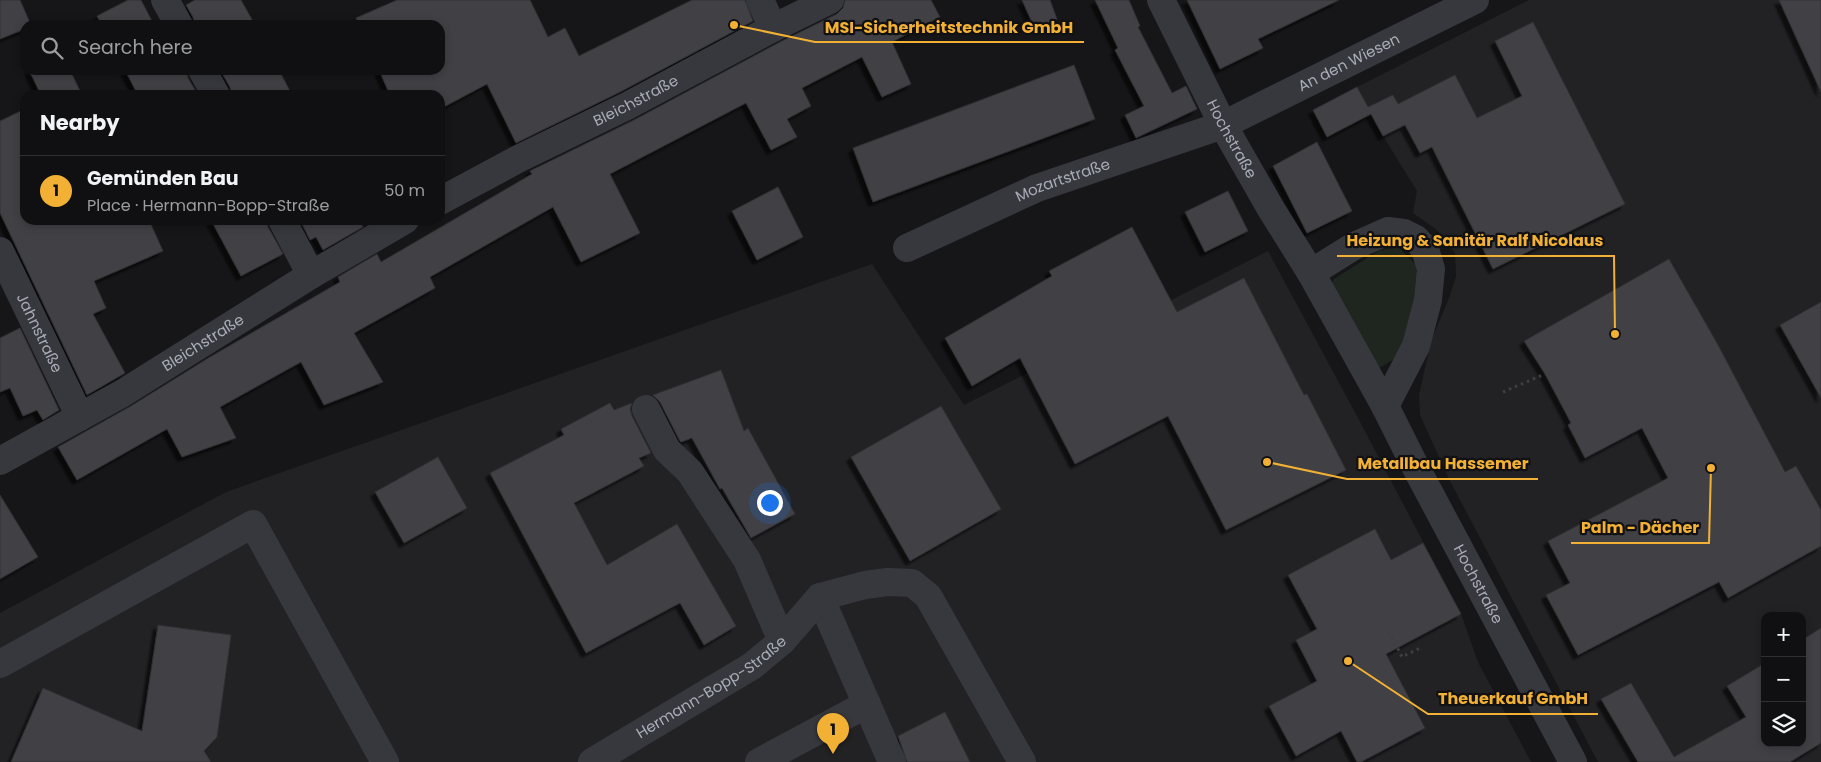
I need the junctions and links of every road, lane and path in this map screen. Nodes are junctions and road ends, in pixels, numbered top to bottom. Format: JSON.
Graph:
{"nodes":[{"id":1,"x":165,"y":0,"type":"edge"},
{"id":2,"x":760,"y":0,"type":"edge"},
{"id":3,"x":830,"y":0,"type":"edge"},
{"id":4,"x":1161,"y":0,"type":"edge"},
{"id":5,"x":1475,"y":0,"type":"edge"},
{"id":6,"x":175,"y":20,"type":"edge"},
{"id":7,"x":773,"y":28,"type":"junction"},
{"id":8,"x":205,"y":75,"type":"edge"},
{"id":9,"x":213,"y":90,"type":"edge"},
{"id":10,"x":1223,"y":125,"type":"junction"},
{"id":11,"x":445,"y":198,"type":"edge"},
{"id":12,"x":285,"y":225,"type":"edge"},
{"id":13,"x":396,"y":225,"type":"edge"},
{"id":14,"x":908,"y":248,"type":"dead end"},
{"id":15,"x":0,"y":251,"type":"edge"},
{"id":16,"x":1310,"y":273,"type":"junction"},
{"id":17,"x":311,"y":275,"type":"junction"},
{"id":18,"x":1545,"y":374,"type":"dead end"},
{"id":19,"x":1503,"y":392,"type":"dead end"},
{"id":20,"x":1385,"y":406,"type":"junction"},
{"id":21,"x":646,"y":409,"type":"dead end"},
{"id":22,"x":80,"y":417,"type":"junction"},
{"id":23,"x":0,"y":461,"type":"edge"},
{"id":24,"x":820,"y":597,"type":"junction"},
{"id":25,"x":1389,"y":630,"type":"dead end"},
{"id":26,"x":782,"y":641,"type":"junction"},
{"id":27,"x":1422,"y":647,"type":"dead end"},
{"id":28,"x":0,"y":664,"type":"edge"},
{"id":29,"x":867,"y":704,"type":"junction"},
{"id":30,"x":385,"y":762,"type":"edge"},
{"id":31,"x":592,"y":762,"type":"edge"},
{"id":32,"x":759,"y":762,"type":"edge"},
{"id":33,"x":892,"y":762,"type":"edge"},
{"id":34,"x":1022,"y":762,"type":"edge"},
{"id":35,"x":1574,"y":762,"type":"edge"}],
"edges":[{"from":1,"to":6,"type":"street"},
{"from":2,"to":7,"type":"street"},
{"from":3,"to":7,"type":"street","name":"Bleichstraße"},
{"from":4,"to":10,"type":"street","name":"Hochstraße"},
{"from":5,"to":10,"type":"street","name":"An den Wiesen"},
{"from":7,"to":11,"type":"street","name":"Bleichstraße"},
{"from":8,"to":9,"type":"street"},
{"from":10,"to":14,"type":"street","name":"Mozartstraße"},
{"from":10,"to":16,"type":"street","name":"Hochstraße"},
{"from":12,"to":17,"type":"street"},
{"from":13,"to":17,"type":"street","name":"Bleichstraße"},
{"from":15,"to":22,"type":"street","name":"Jahnstraße"},
{"from":16,"to":20,"type":"street","name":"Hochstraße"},
{"from":16,"to":20,"type":"street"},
{"from":17,"to":22,"type":"street","name":"Bleichstraße"},
{"from":18,"to":19,"type":"path"},
{"from":20,"to":35,"type":"street","name":"Hochstraße"},
{"from":21,"to":26,"type":"street"},
{"from":22,"to":23,"type":"street","name":"Bleichstraße"},
{"from":24,"to":26,"type":"street","name":"Hermann-Bopp-Straße"},
{"from":24,"to":29,"type":"street"},
{"from":24,"to":34,"type":"street"},
{"from":25,"to":27,"type":"path"},
{"from":26,"to":31,"type":"street","name":"Hermann-Bopp-Straße"},
{"from":28,"to":30,"type":"street"},
{"from":29,"to":32,"type":"street"},
{"from":29,"to":33,"type":"street"}]}
